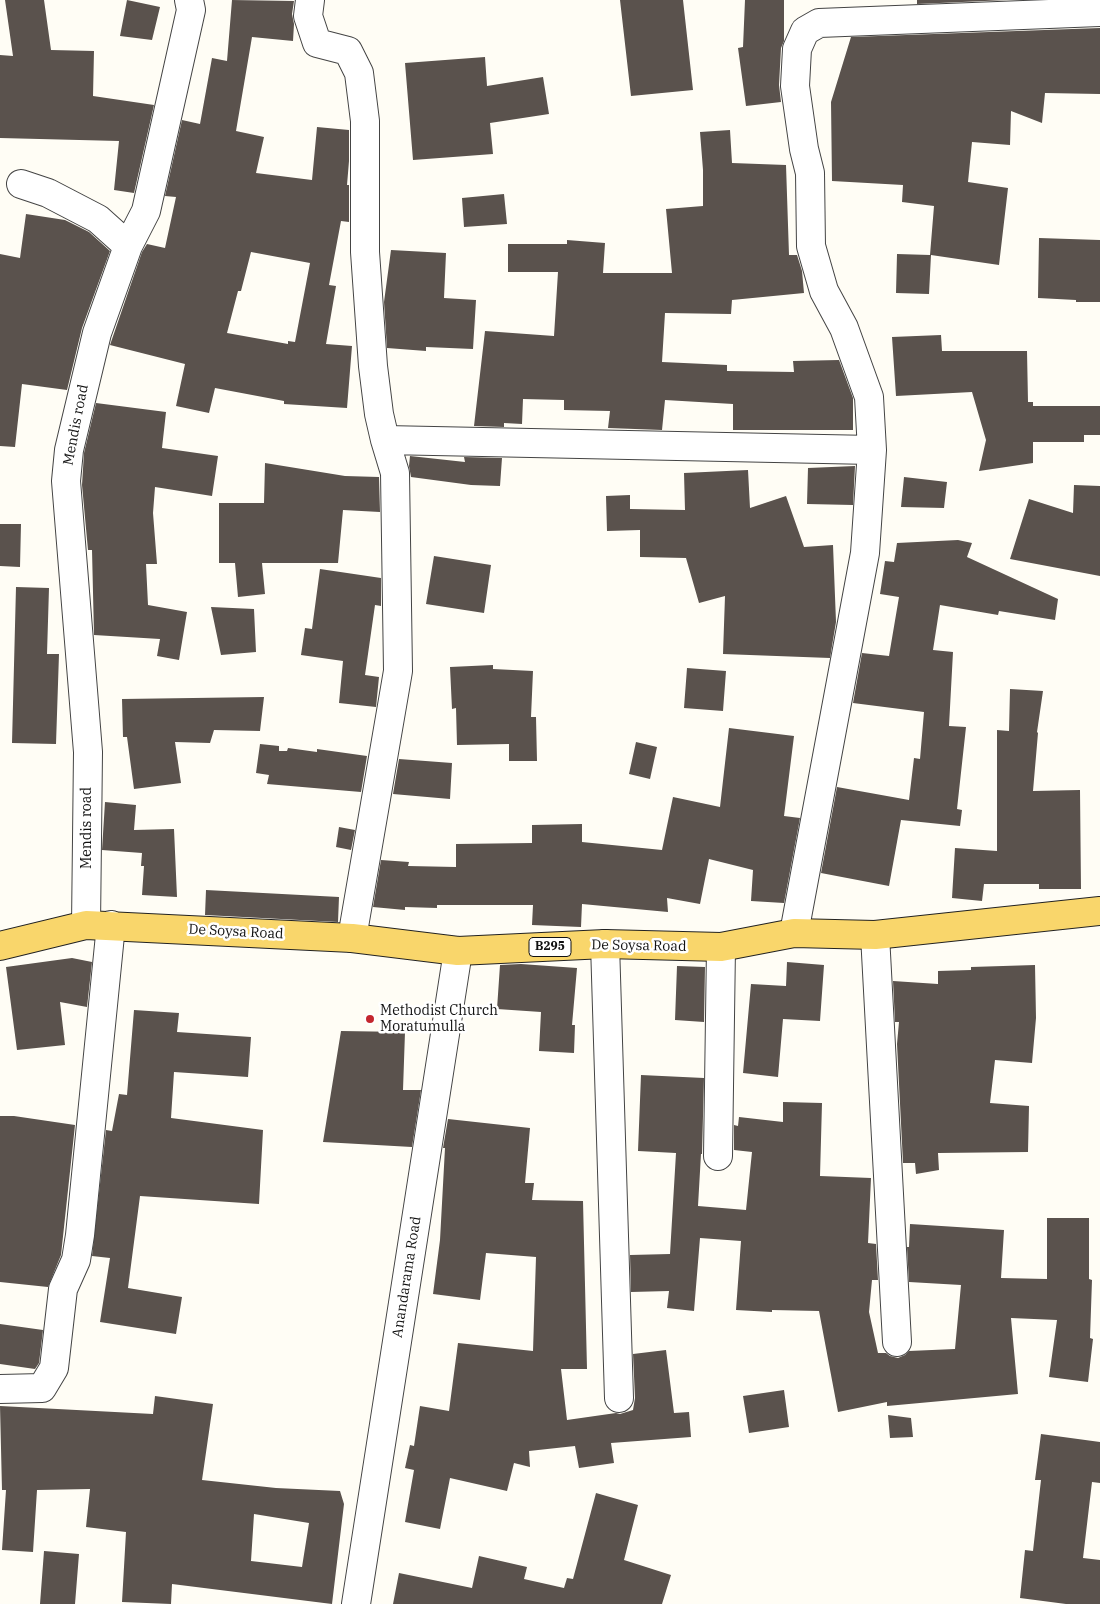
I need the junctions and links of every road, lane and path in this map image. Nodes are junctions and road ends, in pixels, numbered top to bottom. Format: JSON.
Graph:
{"nodes":[{"id":1,"x":189,"y":0,"type":"edge"},
{"id":2,"x":310,"y":0,"type":"edge"},
{"id":3,"x":1100,"y":12,"type":"edge"},
{"id":4,"x":21,"y":184,"type":"dead end"},
{"id":5,"x":128,"y":246,"type":"junction"},
{"id":6,"x":385,"y":440,"type":"junction"},
{"id":7,"x":872,"y":450,"type":"junction"},
{"id":8,"x":1100,"y":911,"type":"edge"},
{"id":9,"x":99,"y":925,"type":"junction"},
{"id":10,"x":794,"y":933,"type":"junction"},
{"id":11,"x":875,"y":935,"type":"junction"},
{"id":12,"x":352,"y":938,"type":"junction"},
{"id":13,"x":605,"y":944,"type":"junction"},
{"id":14,"x":0,"y":946,"type":"edge"},
{"id":15,"x":721,"y":947,"type":"junction"},
{"id":16,"x":458,"y":951,"type":"junction"},
{"id":17,"x":718,"y":1156,"type":"dead end"},
{"id":18,"x":897,"y":1342,"type":"dead end"},
{"id":19,"x":0,"y":1389,"type":"edge"},
{"id":20,"x":619,"y":1398,"type":"dead end"},
{"id":21,"x":356,"y":1604,"type":"edge"}],
"edges":[{"from":1,"to":5,"type":"street","name":"Mendis road"},
{"from":2,"to":6,"type":"street"},
{"from":3,"to":7,"type":"street"},
{"from":4,"to":5,"type":"street"},
{"from":5,"to":9,"type":"street","name":"Mendis road"},
{"from":6,"to":7,"type":"street"},
{"from":6,"to":12,"type":"street"},
{"from":7,"to":10,"type":"street"},
{"from":8,"to":11,"type":"main road","name":"De Soysa Road","number":"B295"},
{"from":9,"to":12,"type":"main road","name":"De Soysa Road","number":"B295"},
{"from":9,"to":14,"type":"main road","name":"De Soysa Road","number":"B295"},
{"from":9,"to":19,"type":"street","name":"Mendis road"},
{"from":10,"to":11,"type":"main road","name":"De Soysa Road","number":"B295"},
{"from":10,"to":15,"type":"main road","name":"De Soysa Road","number":"B295"},
{"from":11,"to":18,"type":"street"},
{"from":12,"to":16,"type":"main road","name":"De Soysa Road","number":"B295"},
{"from":13,"to":15,"type":"main road","name":"De Soysa Road","number":"B295"},
{"from":13,"to":16,"type":"main road","name":"De Soysa Road","number":"B295"},
{"from":13,"to":20,"type":"street"},
{"from":15,"to":17,"type":"street"},
{"from":16,"to":21,"type":"street","name":"Anandarama Road"}]}
